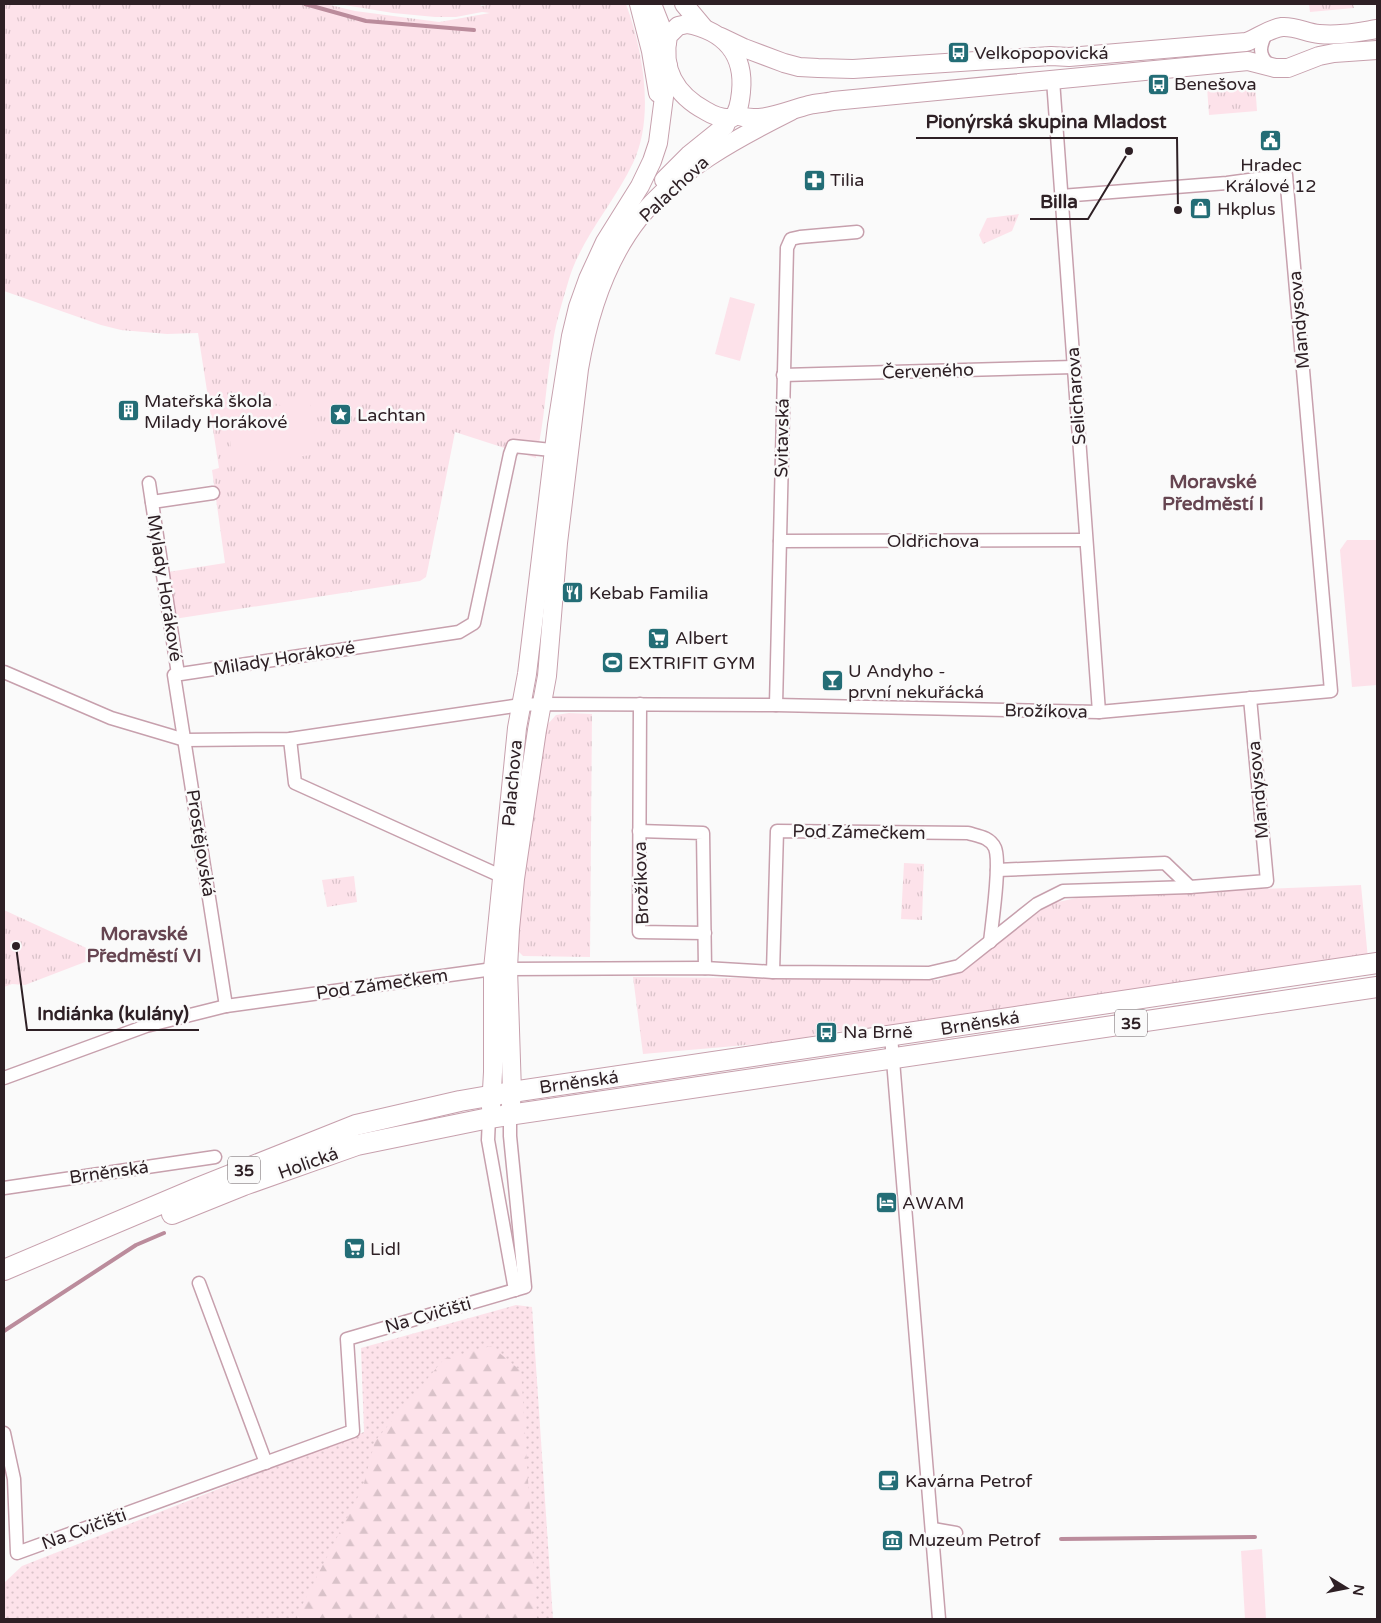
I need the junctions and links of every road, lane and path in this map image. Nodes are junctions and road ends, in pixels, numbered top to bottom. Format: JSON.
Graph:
{"nodes":[{"id":1,"x":639,"y":4,"type":"edge"},
{"id":2,"x":652,"y":4,"type":"edge"},
{"id":3,"x":684,"y":4,"type":"edge"},
{"id":4,"x":704,"y":28,"type":"junction"},
{"id":5,"x":1298,"y":29,"type":"junction"},
{"id":6,"x":1377,"y":29,"type":"edge"},
{"id":7,"x":1267,"y":31,"type":"junction"},
{"id":8,"x":721,"y":37,"type":"junction"},
{"id":9,"x":667,"y":42,"type":"junction"},
{"id":10,"x":1377,"y":50,"type":"edge"},
{"id":11,"x":1303,"y":64,"type":"junction"},
{"id":12,"x":668,"y":66,"type":"junction"},
{"id":13,"x":1270,"y":66,"type":"junction"},
{"id":14,"x":1052,"y":80,"type":"junction"},
{"id":15,"x":790,"y":110,"type":"junction"},
{"id":16,"x":662,"y":116,"type":"junction"},
{"id":17,"x":732,"y":116,"type":"junction"},
{"id":18,"x":1061,"y":196,"type":"junction"},
{"id":19,"x":639,"y":218,"type":"junction"},
{"id":20,"x":857,"y":232,"type":"dead end"},
{"id":21,"x":1074,"y":367,"type":"junction"},
{"id":22,"x":784,"y":375,"type":"junction"},
{"id":23,"x":561,"y":451,"type":"junction"},
{"id":24,"x":149,"y":483,"type":"dead end"},
{"id":25,"x":213,"y":493,"type":"dead end"},
{"id":26,"x":152,"y":502,"type":"junction"},
{"id":27,"x":1086,"y":540,"type":"junction"},
{"id":28,"x":780,"y":541,"type":"junction"},
{"id":29,"x":4,"y":672,"type":"edge"},
{"id":30,"x":178,"y":674,"type":"junction"},
{"id":31,"x":1331,"y":691,"type":"joint"},
{"id":32,"x":1250,"y":698,"type":"junction"},
{"id":33,"x":542,"y":704,"type":"junction"},
{"id":34,"x":640,"y":704,"type":"junction"},
{"id":35,"x":521,"y":705,"type":"junction"},
{"id":36,"x":776,"y":705,"type":"junction"},
{"id":37,"x":1099,"y":712,"type":"junction"},
{"id":38,"x":290,"y":739,"type":"junction"},
{"id":39,"x":185,"y":740,"type":"junction"},
{"id":40,"x":639,"y":831,"type":"junction"},
{"id":41,"x":997,"y":870,"type":"junction"},
{"id":42,"x":503,"y":877,"type":"junction"},
{"id":43,"x":1266,"y":881,"type":"joint"},
{"id":44,"x":1190,"y":887,"type":"junction"},
{"id":45,"x":705,"y":933,"type":"junction"},
{"id":46,"x":990,"y":942,"type":"junction"},
{"id":47,"x":1377,"y":963,"type":"edge"},
{"id":48,"x":500,"y":968,"type":"junction"},
{"id":49,"x":705,"y":968,"type":"junction"},
{"id":50,"x":773,"y":972,"type":"junction"},
{"id":51,"x":1377,"y":987,"type":"edge"},
{"id":52,"x":226,"y":1006,"type":"junction"},
{"id":53,"x":891,"y":1036,"type":"junction"},
{"id":54,"x":892,"y":1058,"type":"junction"},
{"id":55,"x":4,"y":1078,"type":"edge"},
{"id":56,"x":502,"y":1093,"type":"junction"},
{"id":57,"x":510,"y":1115,"type":"junction"},
{"id":58,"x":489,"y":1118,"type":"junction"},
{"id":59,"x":214,"y":1157,"type":"dead end"},
{"id":60,"x":4,"y":1188,"type":"edge"},
{"id":61,"x":4,"y":1270,"type":"edge"},
{"id":62,"x":199,"y":1283,"type":"dead end"},
{"id":63,"x":4,"y":1285,"type":"edge"},
{"id":64,"x":515,"y":1290,"type":"junction"},
{"id":65,"x":4,"y":1433,"type":"edge"},
{"id":66,"x":266,"y":1463,"type":"junction"},
{"id":67,"x":933,"y":1529,"type":"junction"},
{"id":68,"x":956,"y":1533,"type":"dead end"},
{"id":69,"x":939,"y":1619,"type":"edge"}],
"edges":[{"from":1,"to":16,"type":"street"},
{"from":2,"to":9,"type":"street"},
{"from":3,"to":4,"type":"street"},
{"from":4,"to":8,"type":"street"},
{"from":4,"to":9,"type":"street"},
{"from":5,"to":6,"type":"street"},
{"from":5,"to":7,"type":"street"},
{"from":5,"to":11,"type":"street"},
{"from":7,"to":8,"type":"street"},
{"from":7,"to":13,"type":"street"},
{"from":8,"to":17,"type":"street"},
{"from":9,"to":12,"type":"street"},
{"from":10,"to":11,"type":"street"},
{"from":11,"to":13,"type":"street"},
{"from":12,"to":16,"type":"street","name":"Palachova"},
{"from":12,"to":17,"type":"street"},
{"from":13,"to":14,"type":"street"},
{"from":14,"to":15,"type":"street"},
{"from":14,"to":18,"type":"street","name":"Selicharova"},
{"from":15,"to":17,"type":"street"},
{"from":15,"to":19,"type":"street","name":"Palachova"},
{"from":16,"to":23,"type":"street","name":"Palachova"},
{"from":17,"to":19,"type":"street"},
{"from":18,"to":21,"type":"street","name":"Selicharova"},
{"from":18,"to":31,"type":"street","name":"Mandysova"},
{"from":19,"to":23,"type":"street","name":"Palachova"},
{"from":20,"to":22,"type":"street","name":"Svitavská"},
{"from":21,"to":22,"type":"street","name":"Červeného"},
{"from":21,"to":27,"type":"street","name":"Selicharova"},
{"from":22,"to":28,"type":"street","name":"Svitavská"},
{"from":23,"to":30,"type":"street","name":"Milady Horákové"},
{"from":23,"to":33,"type":"street","name":"Palachova"},
{"from":23,"to":35,"type":"street","name":"Palachova"},
{"from":24,"to":26,"type":"street","name":"Mylady Horákové"},
{"from":25,"to":26,"type":"street","name":"Mylady Horákové"},
{"from":26,"to":30,"type":"street","name":"Mylady Horákové"},
{"from":27,"to":28,"type":"street","name":"Oldřichova"},
{"from":27,"to":37,"type":"street","name":"Selicharova"},
{"from":28,"to":36,"type":"street","name":"Svitavská"},
{"from":29,"to":39,"type":"street"},
{"from":30,"to":39,"type":"street"},
{"from":31,"to":32,"type":"street","name":"Brožíkova"},
{"from":32,"to":37,"type":"street","name":"Brožíkova"},
{"from":32,"to":43,"type":"street","name":"Mandysova"},
{"from":33,"to":34,"type":"street","name":"Brožíkova"},
{"from":33,"to":35,"type":"street"},
{"from":33,"to":48,"type":"street","name":"Palachova"},
{"from":34,"to":36,"type":"street","name":"Brožíkova"},
{"from":34,"to":40,"type":"street","name":"Brožíkova"},
{"from":35,"to":38,"type":"street"},
{"from":35,"to":42,"type":"street","name":"Palachova"},
{"from":36,"to":37,"type":"street","name":"Brožíkova"},
{"from":38,"to":39,"type":"street"},
{"from":38,"to":42,"type":"street"},
{"from":39,"to":52,"type":"street","name":"Prostějovská"},
{"from":40,"to":45,"type":"street","name":"Brožíkova"},
{"from":40,"to":45,"type":"street","name":"Brožíkova"},
{"from":41,"to":44,"type":"street"},
{"from":41,"to":46,"type":"street","name":"Pod Zámečkem"},
{"from":41,"to":50,"type":"street","name":"Pod Zámečkem"},
{"from":42,"to":48,"type":"street","name":"Palachova"},
{"from":43,"to":44,"type":"street","name":"Pod Zámečkem"},
{"from":44,"to":46,"type":"street","name":"Pod Zámečkem"},
{"from":45,"to":49,"type":"street","name":"Brožíkova"},
{"from":46,"to":50,"type":"street","name":"Pod Zámečkem"},
{"from":47,"to":53,"type":"main road","name":"Brněnská","number":"35"},
{"from":48,"to":49,"type":"street","name":"Pod Zámečkem"},
{"from":48,"to":52,"type":"street","name":"Pod Zámečkem"},
{"from":48,"to":56,"type":"street","name":"Palachova"},
{"from":49,"to":50,"type":"street","name":"Pod Zámečkem"},
{"from":51,"to":54,"type":"main road","name":"Brněnská","number":"35"},
{"from":52,"to":55,"type":"street","name":"Pod Zámečkem"},
{"from":53,"to":54,"type":"street"},
{"from":53,"to":56,"type":"main road","name":"Brněnská","number":"35"},
{"from":54,"to":57,"type":"main road","name":"Brněnská","number":"35"},
{"from":54,"to":67,"type":"street"},
{"from":56,"to":57,"type":"street","name":"Palachova"},
{"from":56,"to":58,"type":"street","name":"Palachova"},
{"from":56,"to":61,"type":"main road","name":"Holická","number":"35"},
{"from":57,"to":58,"type":"main road","name":"Holická","number":"35"},
{"from":57,"to":64,"type":"street"},
{"from":58,"to":63,"type":"main road","name":"Holická","number":"35"},
{"from":58,"to":64,"type":"street"},
{"from":59,"to":60,"type":"street","name":"Brněnská"},
{"from":62,"to":66,"type":"street"},
{"from":64,"to":66,"type":"street","name":"Na Cvičišti"},
{"from":65,"to":66,"type":"street","name":"Na Cvičišti"},
{"from":67,"to":68,"type":"street"},
{"from":67,"to":69,"type":"street"}]}
